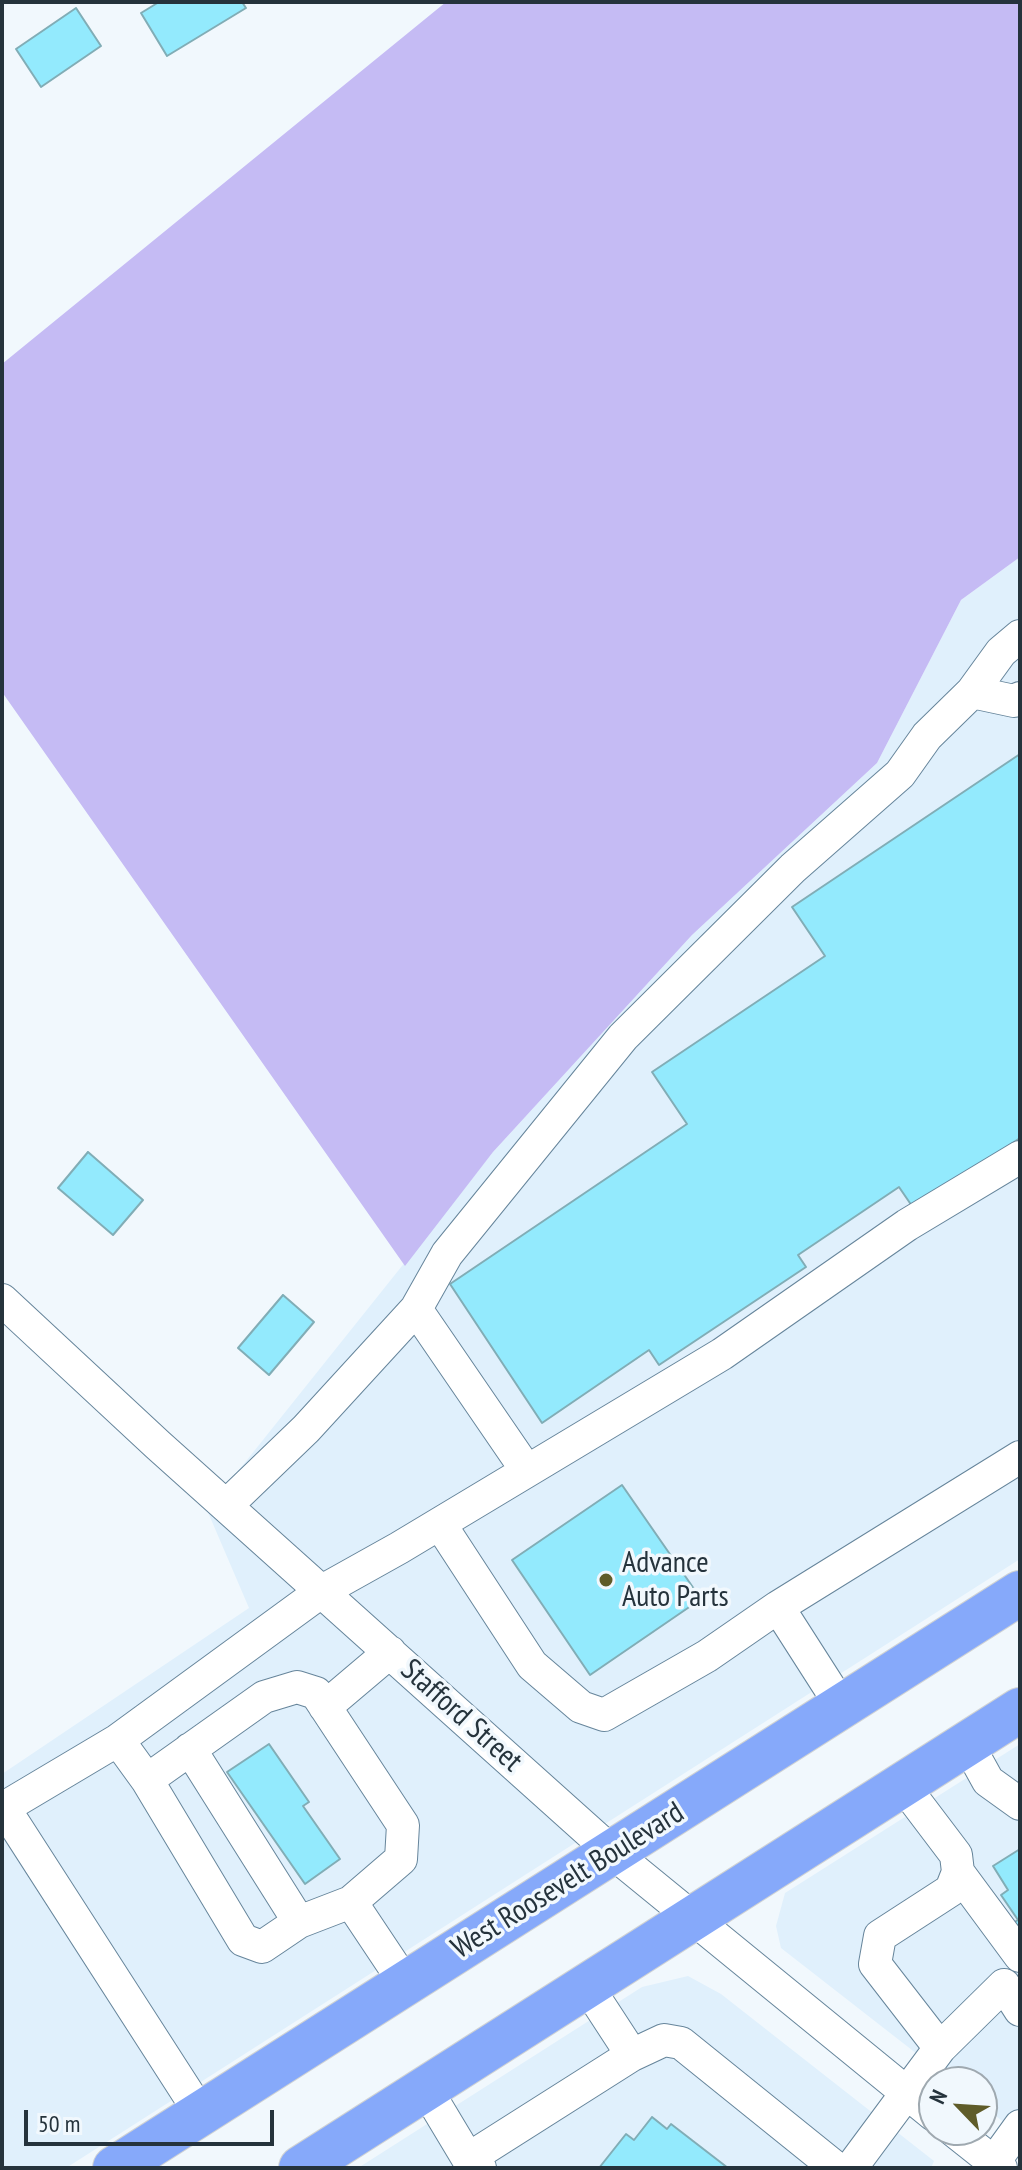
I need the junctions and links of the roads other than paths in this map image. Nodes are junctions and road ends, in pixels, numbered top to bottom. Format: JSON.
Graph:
{"nodes":[{"id":1,"x":1020,"y":636,"type":"edge"},
{"id":2,"x":972,"y":692,"type":"junction"},
{"id":3,"x":1020,"y":698,"type":"edge"},
{"id":4,"x":1020,"y":1157,"type":"edge"},
{"id":5,"x":2,"y":1300,"type":"edge"},
{"id":6,"x":416,"y":1309,"type":"junction"},
{"id":7,"x":1020,"y":1457,"type":"edge"},
{"id":8,"x":527,"y":1471,"type":"junction"},
{"id":9,"x":227,"y":1505,"type":"junction"},
{"id":10,"x":440,"y":1524,"type":"junction"},
{"id":11,"x":322,"y":1591,"type":"junction"},
{"id":12,"x":1020,"y":1593,"type":"edge"},
{"id":13,"x":778,"y":1607,"type":"junction"},
{"id":14,"x":390,"y":1652,"type":"junction"},
{"id":15,"x":325,"y":1707,"type":"junction"},
{"id":16,"x":842,"y":1707,"type":"junction"},
{"id":17,"x":1020,"y":1710,"type":"edge"},
{"id":18,"x":118,"y":1740,"type":"junction"},
{"id":19,"x":967,"y":1743,"type":"junction"},
{"id":20,"x":190,"y":1749,"type":"junction"},
{"id":21,"x":147,"y":1780,"type":"junction"},
{"id":22,"x":903,"y":1785,"type":"junction"},
{"id":23,"x":1020,"y":1804,"type":"edge"},
{"id":24,"x":3,"y":1809,"type":"edge"},
{"id":25,"x":613,"y":1853,"type":"junction"},
{"id":26,"x":958,"y":1872,"type":"junction"},
{"id":27,"x":351,"y":1902,"type":"junction"},
{"id":28,"x":692,"y":1918,"type":"junction"},
{"id":29,"x":299,"y":1922,"type":"junction"},
{"id":30,"x":1020,"y":1956,"type":"edge"},
{"id":31,"x":405,"y":1983,"type":"junction"},
{"id":32,"x":587,"y":1986,"type":"junction"},
{"id":33,"x":1020,"y":2010,"type":"edge"},
{"id":34,"x":940,"y":2048,"type":"junction"},
{"id":35,"x":632,"y":2055,"type":"junction"},
{"id":36,"x":426,"y":2089,"type":"junction"},
{"id":37,"x":907,"y":2094,"type":"junction"},
{"id":38,"x":918,"y":2103,"type":"edge"},
{"id":39,"x":201,"y":2114,"type":"junction"},
{"id":40,"x":1020,"y":2126,"type":"edge"},
{"id":41,"x":973,"y":2146,"type":"edge"},
{"id":42,"x":474,"y":2164,"type":"edge"},
{"id":43,"x":997,"y":2165,"type":"edge"},
{"id":44,"x":115,"y":2168,"type":"edge"},
{"id":45,"x":301,"y":2168,"type":"edge"},
{"id":46,"x":836,"y":2168,"type":"edge"},
{"id":47,"x":851,"y":2168,"type":"edge"}],
"edges":[{"from":1,"to":2,"type":"street"},
{"from":2,"to":3,"type":"street"},
{"from":2,"to":6,"type":"street"},
{"from":4,"to":8,"type":"street"},
{"from":5,"to":9,"type":"street","name":"Stafford Street"},
{"from":6,"to":8,"type":"street"},
{"from":6,"to":9,"type":"street"},
{"from":7,"to":13,"type":"street"},
{"from":8,"to":10,"type":"street"},
{"from":9,"to":11,"type":"street","name":"Stafford Street"},
{"from":10,"to":11,"type":"street"},
{"from":10,"to":13,"type":"street"},
{"from":11,"to":14,"type":"street","name":"Stafford Street"},
{"from":11,"to":18,"type":"street"},
{"from":12,"to":16,"type":"highway","name":"West Roosevelt Boulevard"},
{"from":13,"to":16,"type":"street"},
{"from":14,"to":15,"type":"street"},
{"from":14,"to":25,"type":"street","name":"Stafford Street"},
{"from":15,"to":20,"type":"street"},
{"from":15,"to":27,"type":"street"},
{"from":16,"to":25,"type":"highway","name":"West Roosevelt Boulevard"},
{"from":17,"to":19,"type":"highway"},
{"from":18,"to":21,"type":"street"},
{"from":18,"to":24,"type":"street"},
{"from":19,"to":22,"type":"highway"},
{"from":19,"to":23,"type":"street"},
{"from":20,"to":21,"type":"street"},
{"from":20,"to":29,"type":"street"},
{"from":21,"to":29,"type":"street"},
{"from":22,"to":26,"type":"street"},
{"from":22,"to":28,"type":"highway"},
{"from":24,"to":39,"type":"street"},
{"from":25,"to":28,"type":"street","name":"Stafford Street"},
{"from":25,"to":31,"type":"highway","name":"West Roosevelt Boulevard"},
{"from":26,"to":30,"type":"street"},
{"from":26,"to":34,"type":"street"},
{"from":27,"to":29,"type":"street"},
{"from":27,"to":31,"type":"street"},
{"from":28,"to":32,"type":"highway"},
{"from":28,"to":37,"type":"street","name":"Stafford Street"},
{"from":31,"to":39,"type":"highway","name":"West Roosevelt Boulevard"},
{"from":32,"to":35,"type":"street"},
{"from":32,"to":36,"type":"highway"},
{"from":33,"to":34,"type":"street"},
{"from":34,"to":37,"type":"street"},
{"from":35,"to":42,"type":"street"},
{"from":35,"to":46,"type":"street"},
{"from":36,"to":42,"type":"street"},
{"from":36,"to":45,"type":"highway"},
{"from":37,"to":38,"type":"street","name":"Stafford Street"},
{"from":37,"to":47,"type":"street"},
{"from":39,"to":44,"type":"highway","name":"West Roosevelt Boulevard"},
{"from":40,"to":43,"type":"street"},
{"from":41,"to":43,"type":"street"}]}
